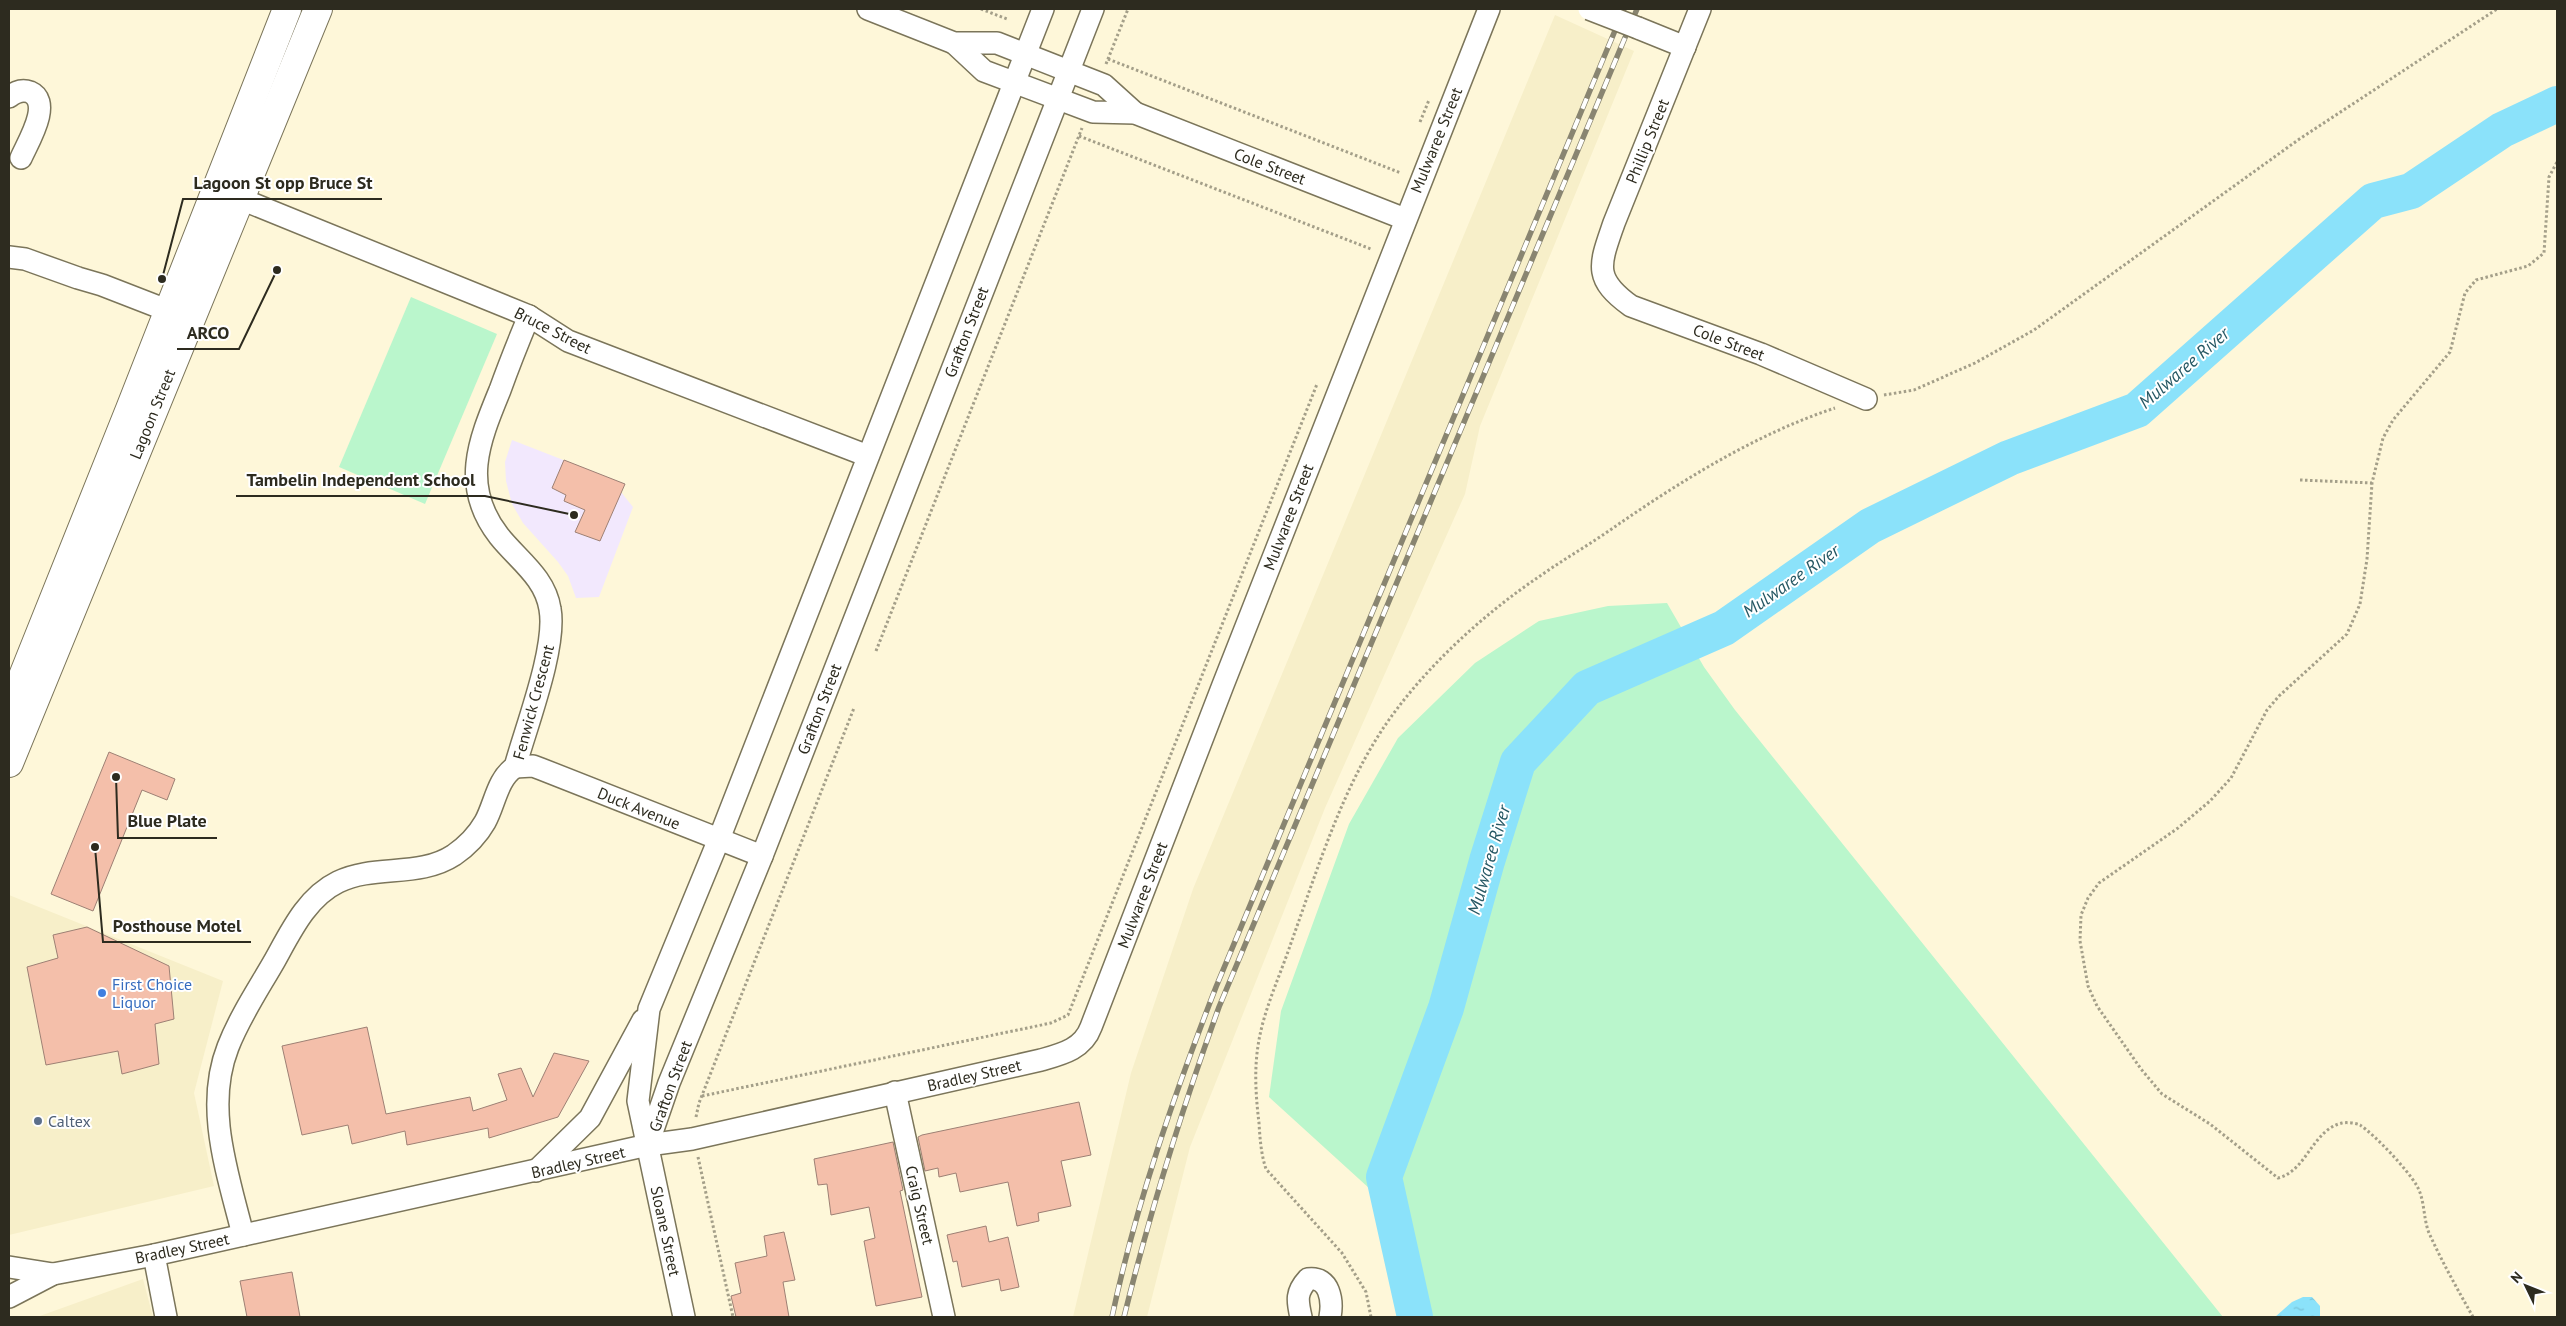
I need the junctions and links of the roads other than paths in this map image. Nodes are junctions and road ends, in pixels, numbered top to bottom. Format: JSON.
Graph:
{"nodes":[{"id":1,"x":286,"y":9,"type":"edge"},
{"id":2,"x":296,"y":9,"type":"edge"},
{"id":3,"x":318,"y":9,"type":"edge"},
{"id":4,"x":868,"y":9,"type":"edge"},
{"id":5,"x":1043,"y":9,"type":"edge"},
{"id":6,"x":1093,"y":9,"type":"edge"},
{"id":7,"x":1489,"y":9,"type":"edge"},
{"id":8,"x":1590,"y":9,"type":"edge"},
{"id":9,"x":1700,"y":9,"type":"edge"},
{"id":10,"x":896,"y":14,"type":"edge"},
{"id":11,"x":954,"y":43,"type":"junction"},
{"id":12,"x":1686,"y":47,"type":"junction"},
{"id":13,"x":270,"y":50,"type":"junction"},
{"id":14,"x":1025,"y":54,"type":"junction"},
{"id":15,"x":1068,"y":72,"type":"junction"},
{"id":16,"x":1014,"y":82,"type":"junction"},
{"id":17,"x":9,"y":97,"type":"edge"},
{"id":18,"x":1058,"y":98,"type":"junction"},
{"id":19,"x":1135,"y":113,"type":"junction"},
{"id":20,"x":21,"y":158,"type":"dead end"},
{"id":21,"x":240,"y":199,"type":"junction"},
{"id":22,"x":1405,"y":219,"type":"junction"},
{"id":23,"x":9,"y":257,"type":"edge"},
{"id":24,"x":1602,"y":276,"type":"joint"},
{"id":25,"x":169,"y":311,"type":"junction"},
{"id":26,"x":529,"y":316,"type":"junction"},
{"id":27,"x":1866,"y":398,"type":"road end"},
{"id":28,"x":868,"y":456,"type":"junction"},
{"id":29,"x":9,"y":711,"type":"edge"},
{"id":30,"x":9,"y":763,"type":"edge"},
{"id":31,"x":515,"y":767,"type":"junction"},
{"id":32,"x":719,"y":839,"type":"junction"},
{"id":33,"x":762,"y":856,"type":"junction"},
{"id":34,"x":648,"y":1010,"type":"junction"},
{"id":35,"x":1091,"y":1027,"type":"joint"},
{"id":36,"x":894,"y":1092,"type":"junction"},
{"id":37,"x":648,"y":1145,"type":"junction"},
{"id":38,"x":536,"y":1172,"type":"junction"},
{"id":39,"x":243,"y":1235,"type":"junction"},
{"id":40,"x":154,"y":1255,"type":"junction"},
{"id":41,"x":9,"y":1267,"type":"edge"},
{"id":42,"x":53,"y":1274,"type":"junction"},
{"id":43,"x":9,"y":1297,"type":"edge"},
{"id":44,"x":166,"y":1317,"type":"edge"},
{"id":45,"x":684,"y":1317,"type":"edge"},
{"id":46,"x":944,"y":1317,"type":"edge"},
{"id":47,"x":1301,"y":1317,"type":"edge"},
{"id":48,"x":1330,"y":1317,"type":"edge"}],
"edges":[{"from":1,"to":13,"type":"main road","name":"Lagoon Street"},
{"from":2,"to":13,"type":"main road"},
{"from":3,"to":21,"type":"main road","name":"Lagoon Street"},
{"from":4,"to":10,"type":"street","name":"Cole Street"},
{"from":5,"to":14,"type":"street","name":"Grafton Street"},
{"from":6,"to":15,"type":"street","name":"Grafton Street"},
{"from":7,"to":22,"type":"street","name":"Mulwaree Street"},
{"from":8,"to":12,"type":"street","bridge":true},
{"from":9,"to":12,"type":"street","name":"Phillip Street"},
{"from":10,"to":11,"type":"street","name":"Cole Street"},
{"from":11,"to":14,"type":"street","name":"Cole Street"},
{"from":11,"to":16,"type":"street","name":"Cole Street"},
{"from":12,"to":24,"type":"street","name":"Phillip Street"},
{"from":13,"to":25,"type":"main road","name":"Lagoon Street"},
{"from":14,"to":15,"type":"street","name":"Cole Street"},
{"from":14,"to":16,"type":"street","name":"Grafton Street"},
{"from":15,"to":18,"type":"street","name":"Grafton Street"},
{"from":15,"to":19,"type":"street","name":"Cole Street"},
{"from":16,"to":18,"type":"street","name":"Cole Street"},
{"from":16,"to":28,"type":"street","name":"Grafton Street"},
{"from":17,"to":20,"type":"street"},
{"from":18,"to":19,"type":"street","name":"Cole Street"},
{"from":18,"to":33,"type":"street","name":"Grafton Street"},
{"from":19,"to":22,"type":"street","name":"Cole Street"},
{"from":21,"to":26,"type":"street","name":"Bruce Street"},
{"from":21,"to":30,"type":"main road","name":"Lagoon Street"},
{"from":22,"to":35,"type":"street","name":"Mulwaree Street"},
{"from":23,"to":25,"type":"street"},
{"from":24,"to":27,"type":"street","name":"Cole Street"},
{"from":25,"to":29,"type":"main road","name":"Lagoon Street"},
{"from":26,"to":28,"type":"street","name":"Bruce Street"},
{"from":26,"to":31,"type":"street","name":"Fenwick Crescent"},
{"from":28,"to":32,"type":"street","name":"Grafton Street"},
{"from":31,"to":32,"type":"street","name":"Duck Avenue"},
{"from":31,"to":39,"type":"street","name":"Fenwick Crescent"},
{"from":32,"to":33,"type":"street","name":"Duck Avenue"},
{"from":32,"to":34,"type":"street","name":"Grafton Street"},
{"from":33,"to":37,"type":"street","name":"Grafton Street"},
{"from":34,"to":37,"type":"street","name":"Grafton Street"},
{"from":34,"to":38,"type":"street"},
{"from":35,"to":36,"type":"street","name":"Bradley Street"},
{"from":36,"to":37,"type":"street","name":"Bradley Street"},
{"from":36,"to":46,"type":"street","name":"Craig Street"},
{"from":37,"to":38,"type":"street","name":"Bradley Street"},
{"from":37,"to":45,"type":"street","name":"Sloane Street"},
{"from":38,"to":39,"type":"street","name":"Bradley Street"},
{"from":39,"to":40,"type":"street","name":"Bradley Street"},
{"from":40,"to":42,"type":"street","name":"Bradley Street"},
{"from":40,"to":44,"type":"street"},
{"from":41,"to":42,"type":"street","name":"Bradley Street"},
{"from":42,"to":43,"type":"street","name":"Bradley Street"},
{"from":47,"to":48,"type":"street"}]}
